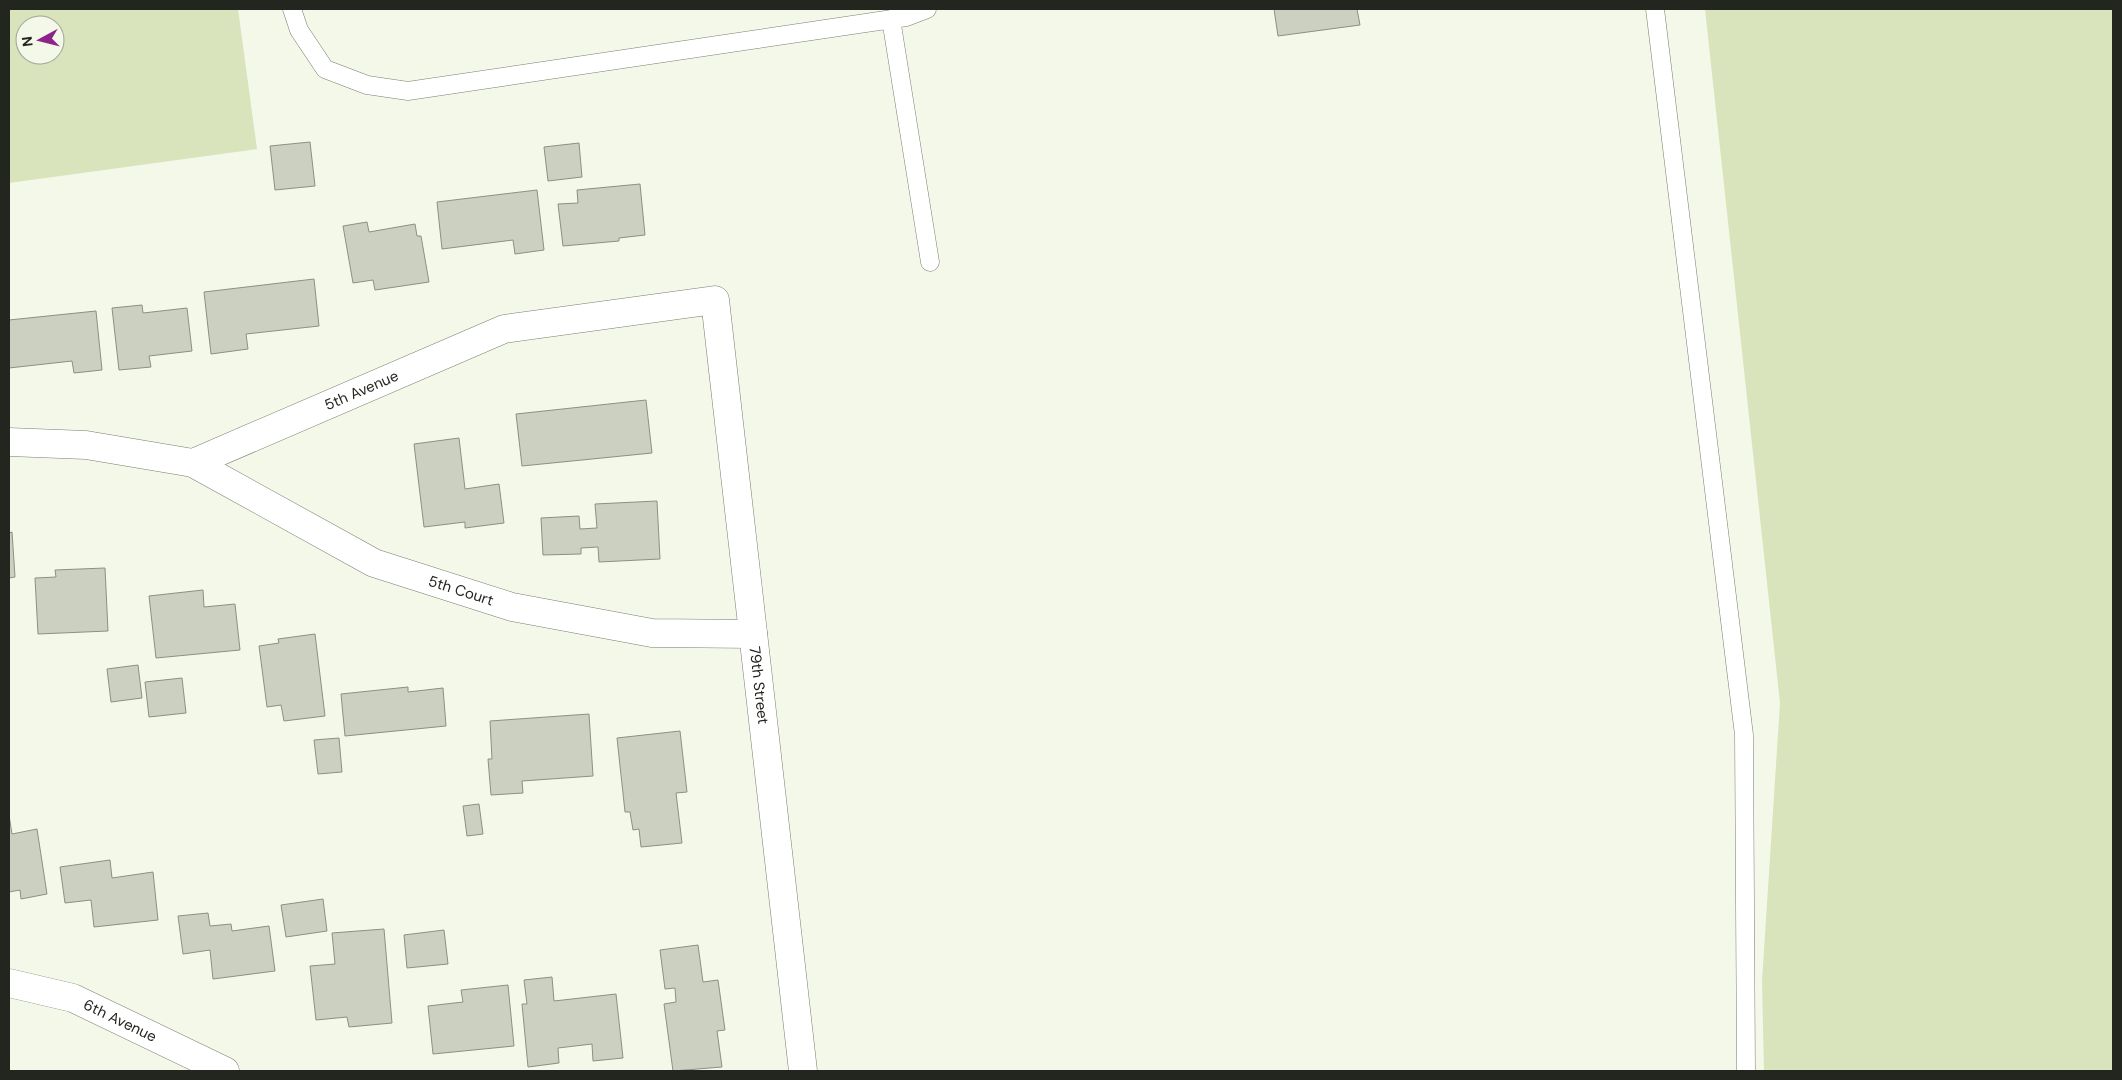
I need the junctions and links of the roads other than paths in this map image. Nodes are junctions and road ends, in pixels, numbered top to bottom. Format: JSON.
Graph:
{"nodes":[{"id":1,"x":292,"y":9,"type":"edge"},
{"id":2,"x":927,"y":9,"type":"edge"},
{"id":3,"x":1655,"y":9,"type":"edge"},
{"id":4,"x":891,"y":19,"type":"junction"},
{"id":5,"x":930,"y":262,"type":"dead end"},
{"id":6,"x":715,"y":300,"type":"joint"},
{"id":7,"x":9,"y":442,"type":"edge"},
{"id":8,"x":193,"y":463,"type":"junction"},
{"id":9,"x":753,"y":634,"type":"junction"},
{"id":10,"x":9,"y":984,"type":"edge"},
{"id":11,"x":225,"y":1071,"type":"edge"},
{"id":12,"x":803,"y":1071,"type":"edge"},
{"id":13,"x":1746,"y":1071,"type":"edge"}],
"edges":[{"from":1,"to":4,"type":"lane"},
{"from":2,"to":4,"type":"lane"},
{"from":3,"to":13,"type":"lane"},
{"from":4,"to":5,"type":"lane"},
{"from":6,"to":8,"type":"street","name":"5th Avenue"},
{"from":6,"to":9,"type":"street","name":"79th Street"},
{"from":7,"to":8,"type":"street"},
{"from":8,"to":9,"type":"street","name":"5th Court"},
{"from":9,"to":12,"type":"street","name":"79th Street"},
{"from":10,"to":11,"type":"street","name":"6th Avenue"}]}
